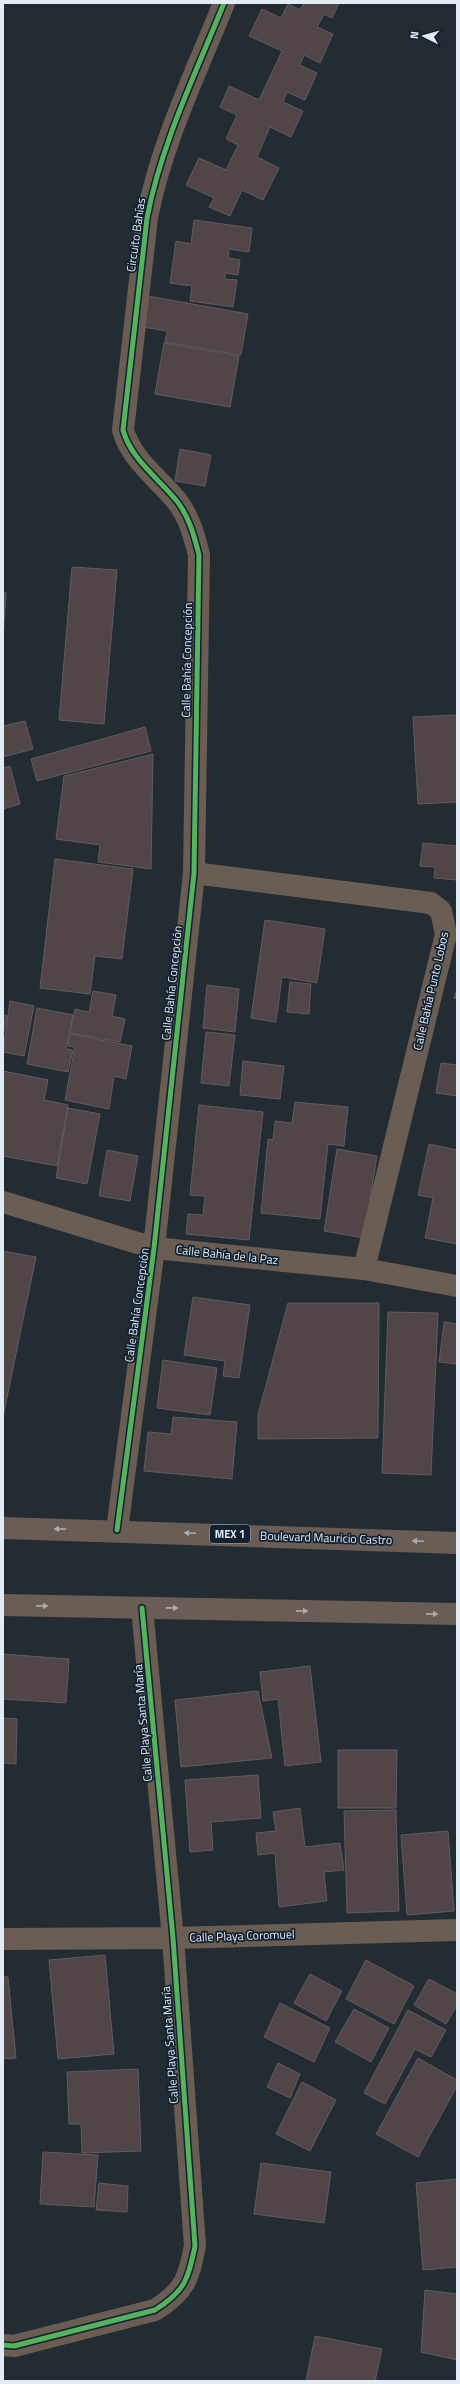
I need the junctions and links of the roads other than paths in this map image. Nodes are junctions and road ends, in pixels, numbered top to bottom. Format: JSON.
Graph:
{"nodes":[{"id":1,"x":224,"y":3,"type":"edge"},
{"id":2,"x":135,"y":456,"type":"joint"},
{"id":3,"x":194,"y":873,"type":"junction"},
{"id":4,"x":3,"y":1202,"type":"edge"},
{"id":5,"x":154,"y":1248,"type":"junction"},
{"id":6,"x":364,"y":1269,"type":"junction"},
{"id":7,"x":457,"y":1286,"type":"edge"},
{"id":8,"x":3,"y":1528,"type":"edge"},
{"id":9,"x":117,"y":1530,"type":"junction"},
{"id":10,"x":457,"y":1543,"type":"edge"},
{"id":11,"x":3,"y":1605,"type":"edge"},
{"id":12,"x":142,"y":1608,"type":"junction"},
{"id":13,"x":457,"y":1614,"type":"edge"},
{"id":14,"x":457,"y":1930,"type":"edge"},
{"id":15,"x":173,"y":1938,"type":"junction"},
{"id":16,"x":3,"y":1939,"type":"edge"},
{"id":17,"x":3,"y":2345,"type":"edge"}],
"edges":[{"from":1,"to":2,"type":"street","name":"Circuito Bahías"},
{"from":2,"to":3,"type":"street","name":"Calle Bahía Concepción"},
{"from":3,"to":5,"type":"street","name":"Calle Bahía Concepción"},
{"from":3,"to":6,"type":"street","name":"Calle Bahía Punto Lobos"},
{"from":4,"to":5,"type":"street","name":"Calle Bahía de la Paz"},
{"from":5,"to":6,"type":"street","name":"Calle Bahía de la Paz"},
{"from":5,"to":9,"type":"street","name":"Calle Bahía Concepción"},
{"from":6,"to":7,"type":"street","name":"Calle Bahía de la Paz"},
{"from":9,"to":8,"type":"main road","name":"Boulevard Mauricio Castro","number":"MEX 1","one_way":true},
{"from":10,"to":9,"type":"main road","name":"Boulevard Mauricio Castro","number":"MEX 1","one_way":true},
{"from":11,"to":12,"type":"main road","one_way":true},
{"from":12,"to":13,"type":"main road","one_way":true},
{"from":12,"to":15,"type":"street","name":"Calle Playa Santa María"},
{"from":14,"to":15,"type":"street","name":"Calle Playa Coromuel"},
{"from":15,"to":16,"type":"street","name":"Calle Playa Coromuel"},
{"from":15,"to":17,"type":"street","name":"Calle Playa Santa María"}]}
